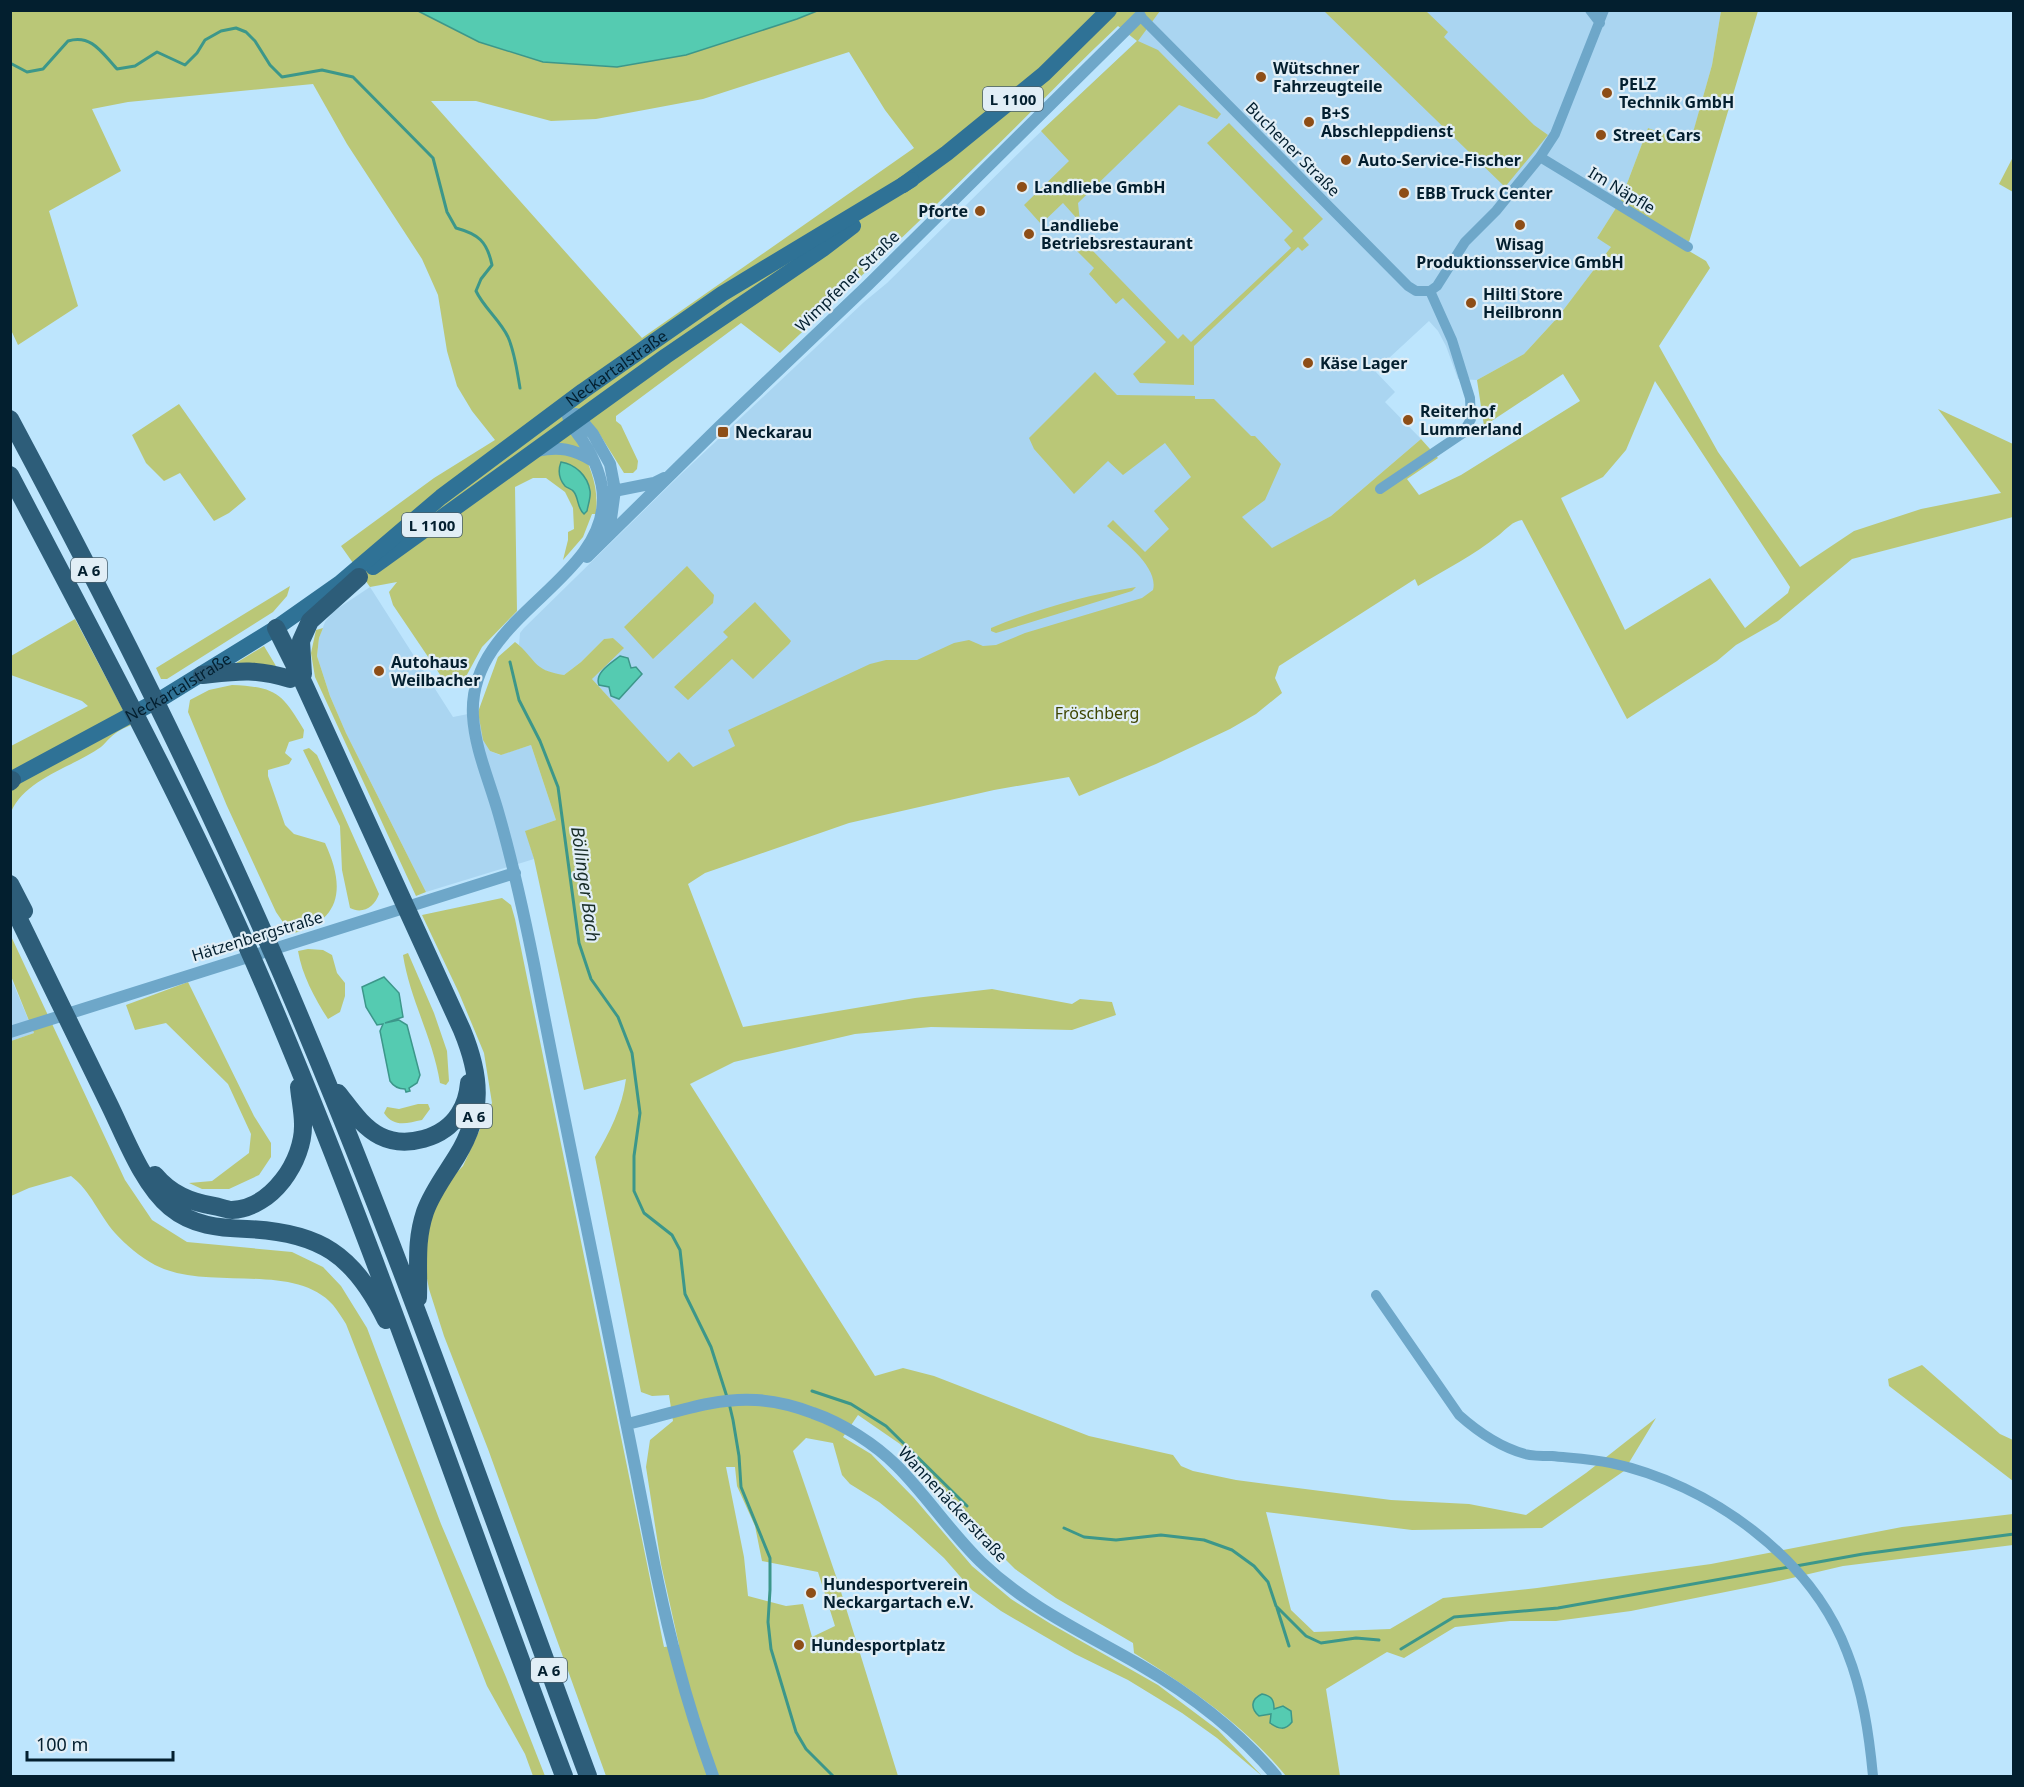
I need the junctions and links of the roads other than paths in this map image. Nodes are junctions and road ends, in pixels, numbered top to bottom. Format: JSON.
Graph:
{"nodes":[{"id":1,"x":1109,"y":10,"type":"edge"},
{"id":2,"x":1590,"y":10,"type":"edge"},
{"id":3,"x":1605,"y":10,"type":"edge"},
{"id":4,"x":1140,"y":16,"type":"joint"},
{"id":5,"x":1600,"y":23,"type":"junction"},
{"id":6,"x":1540,"y":157,"type":"junction"},
{"id":7,"x":911,"y":180,"type":"junction"},
{"id":8,"x":1688,"y":247,"type":"dead end"},
{"id":9,"x":1430,"y":291,"type":"junction"},
{"id":10,"x":564,"y":405,"type":"junction"},
{"id":11,"x":10,"y":419,"type":"edge"},
{"id":12,"x":576,"y":421,"type":"junction"},
{"id":13,"x":528,"y":455,"type":"junction"},
{"id":14,"x":593,"y":461,"type":"junction"},
{"id":15,"x":678,"y":468,"type":"junction"},
{"id":16,"x":10,"y":475,"type":"edge"},
{"id":17,"x":1380,"y":489,"type":"dead end"},
{"id":18,"x":615,"y":490,"type":"junction"},
{"id":19,"x":603,"y":497,"type":"junction"},
{"id":20,"x":602,"y":543,"type":"junction"},
{"id":21,"x":358,"y":577,"type":"junction"},
{"id":22,"x":340,"y":583,"type":"junction"},
{"id":23,"x":270,"y":632,"type":"junction"},
{"id":24,"x":505,"y":633,"type":"junction"},
{"id":25,"x":202,"y":675,"type":"junction"},
{"id":26,"x":297,"y":681,"type":"junction"},
{"id":27,"x":11,"y":781,"type":"edge"},
{"id":28,"x":515,"y":873,"type":"junction"},
{"id":29,"x":10,"y":884,"type":"edge"},
{"id":30,"x":10,"y":901,"type":"edge"},
{"id":31,"x":409,"y":922,"type":"junction"},
{"id":32,"x":60,"y":999,"type":"junction"},
{"id":33,"x":76,"y":1029,"type":"junction"},
{"id":34,"x":10,"y":1032,"type":"edge"},
{"id":35,"x":296,"y":1062,"type":"junction"},
{"id":36,"x":327,"y":1080,"type":"junction"},
{"id":37,"x":1376,"y":1295,"type":"dead end"},
{"id":38,"x":418,"y":1311,"type":"junction"},
{"id":39,"x":416,"y":1371,"type":"junction"},
{"id":40,"x":627,"y":1424,"type":"junction"},
{"id":41,"x":564,"y":1776,"type":"edge"},
{"id":42,"x":588,"y":1776,"type":"edge"},
{"id":43,"x":713,"y":1776,"type":"edge"},
{"id":44,"x":1276,"y":1776,"type":"edge"},
{"id":45,"x":1874,"y":1776,"type":"edge"}],
"edges":[{"from":1,"to":7,"type":"main road","name":"Neckartalstraße","number":"L 1100"},
{"from":2,"to":5,"type":"street"},
{"from":3,"to":5,"type":"street"},
{"from":4,"to":9,"type":"street","name":"Buchener Straße"},
{"from":4,"to":15,"type":"street","name":"Wimpfener Straße"},
{"from":5,"to":6,"type":"street"},
{"from":6,"to":8,"type":"street","name":"Im Näpfle"},
{"from":6,"to":9,"type":"street"},
{"from":7,"to":10,"type":"main road","name":"Neckartalstraße","number":"L 1100"},
{"from":7,"to":12,"type":"main road","name":"Neckartalstraße","number":"L 1100"},
{"from":9,"to":17,"type":"street"},
{"from":10,"to":12,"type":"street","name":"Wimpfener Straße"},
{"from":10,"to":22,"type":"main road","name":"Neckartalstraße","number":"L 1100"},
{"from":11,"to":36,"type":"highway","number":"A 6"},
{"from":12,"to":13,"type":"main road","name":"Neckartalstraße","number":"L 1100"},
{"from":12,"to":14,"type":"street"},
{"from":12,"to":18,"type":"street","name":"Wimpfener Straße"},
{"from":13,"to":14,"type":"street"},
{"from":13,"to":21,"type":"main road","name":"Neckartalstraße","number":"L 1100"},
{"from":14,"to":19,"type":"street"},
{"from":15,"to":18,"type":"street","name":"Wimpfener Straße"},
{"from":15,"to":20,"type":"street","name":"Wimpfener Straße"},
{"from":16,"to":35,"type":"highway","number":"A 6"},
{"from":18,"to":19,"type":"street","name":"Wimpfener Straße"},
{"from":18,"to":20,"type":"street","name":"Wimpfener Straße"},
{"from":19,"to":24,"type":"street","name":"Wimpfener Straße"},
{"from":20,"to":24,"type":"street","name":"Wimpfener Straße"},
{"from":21,"to":22,"type":"main road","name":"Neckartalstraße","number":"L 1100"},
{"from":21,"to":26,"type":"highway"},
{"from":22,"to":23,"type":"main road","name":"Neckartalstraße","number":"L 1100"},
{"from":23,"to":25,"type":"main road","name":"Neckartalstraße","number":"L 1100"},
{"from":23,"to":26,"type":"highway"},
{"from":24,"to":28,"type":"street","name":"Wimpfener Straße"},
{"from":25,"to":26,"type":"highway"},
{"from":25,"to":27,"type":"main road","name":"Neckartalstraße","number":"L 1100"},
{"from":26,"to":31,"type":"highway"},
{"from":28,"to":34,"type":"street","name":"Hätzenbergstraße"},
{"from":28,"to":40,"type":"street","name":"Wimpfener Straße"},
{"from":29,"to":32,"type":"highway"},
{"from":30,"to":32,"type":"highway"},
{"from":31,"to":36,"type":"highway"},
{"from":31,"to":38,"type":"highway","number":"A 6"},
{"from":32,"to":33,"type":"highway"},
{"from":33,"to":35,"type":"highway"},
{"from":33,"to":39,"type":"highway"},
{"from":35,"to":39,"type":"highway","number":"A 6"},
{"from":36,"to":38,"type":"highway","number":"A 6"},
{"from":37,"to":45,"type":"street"},
{"from":38,"to":42,"type":"highway","number":"A 6"},
{"from":39,"to":41,"type":"highway","number":"A 6"},
{"from":40,"to":43,"type":"street","name":"Wimpfener Straße"},
{"from":40,"to":44,"type":"street","name":"Wannenäckerstraße"}]}
